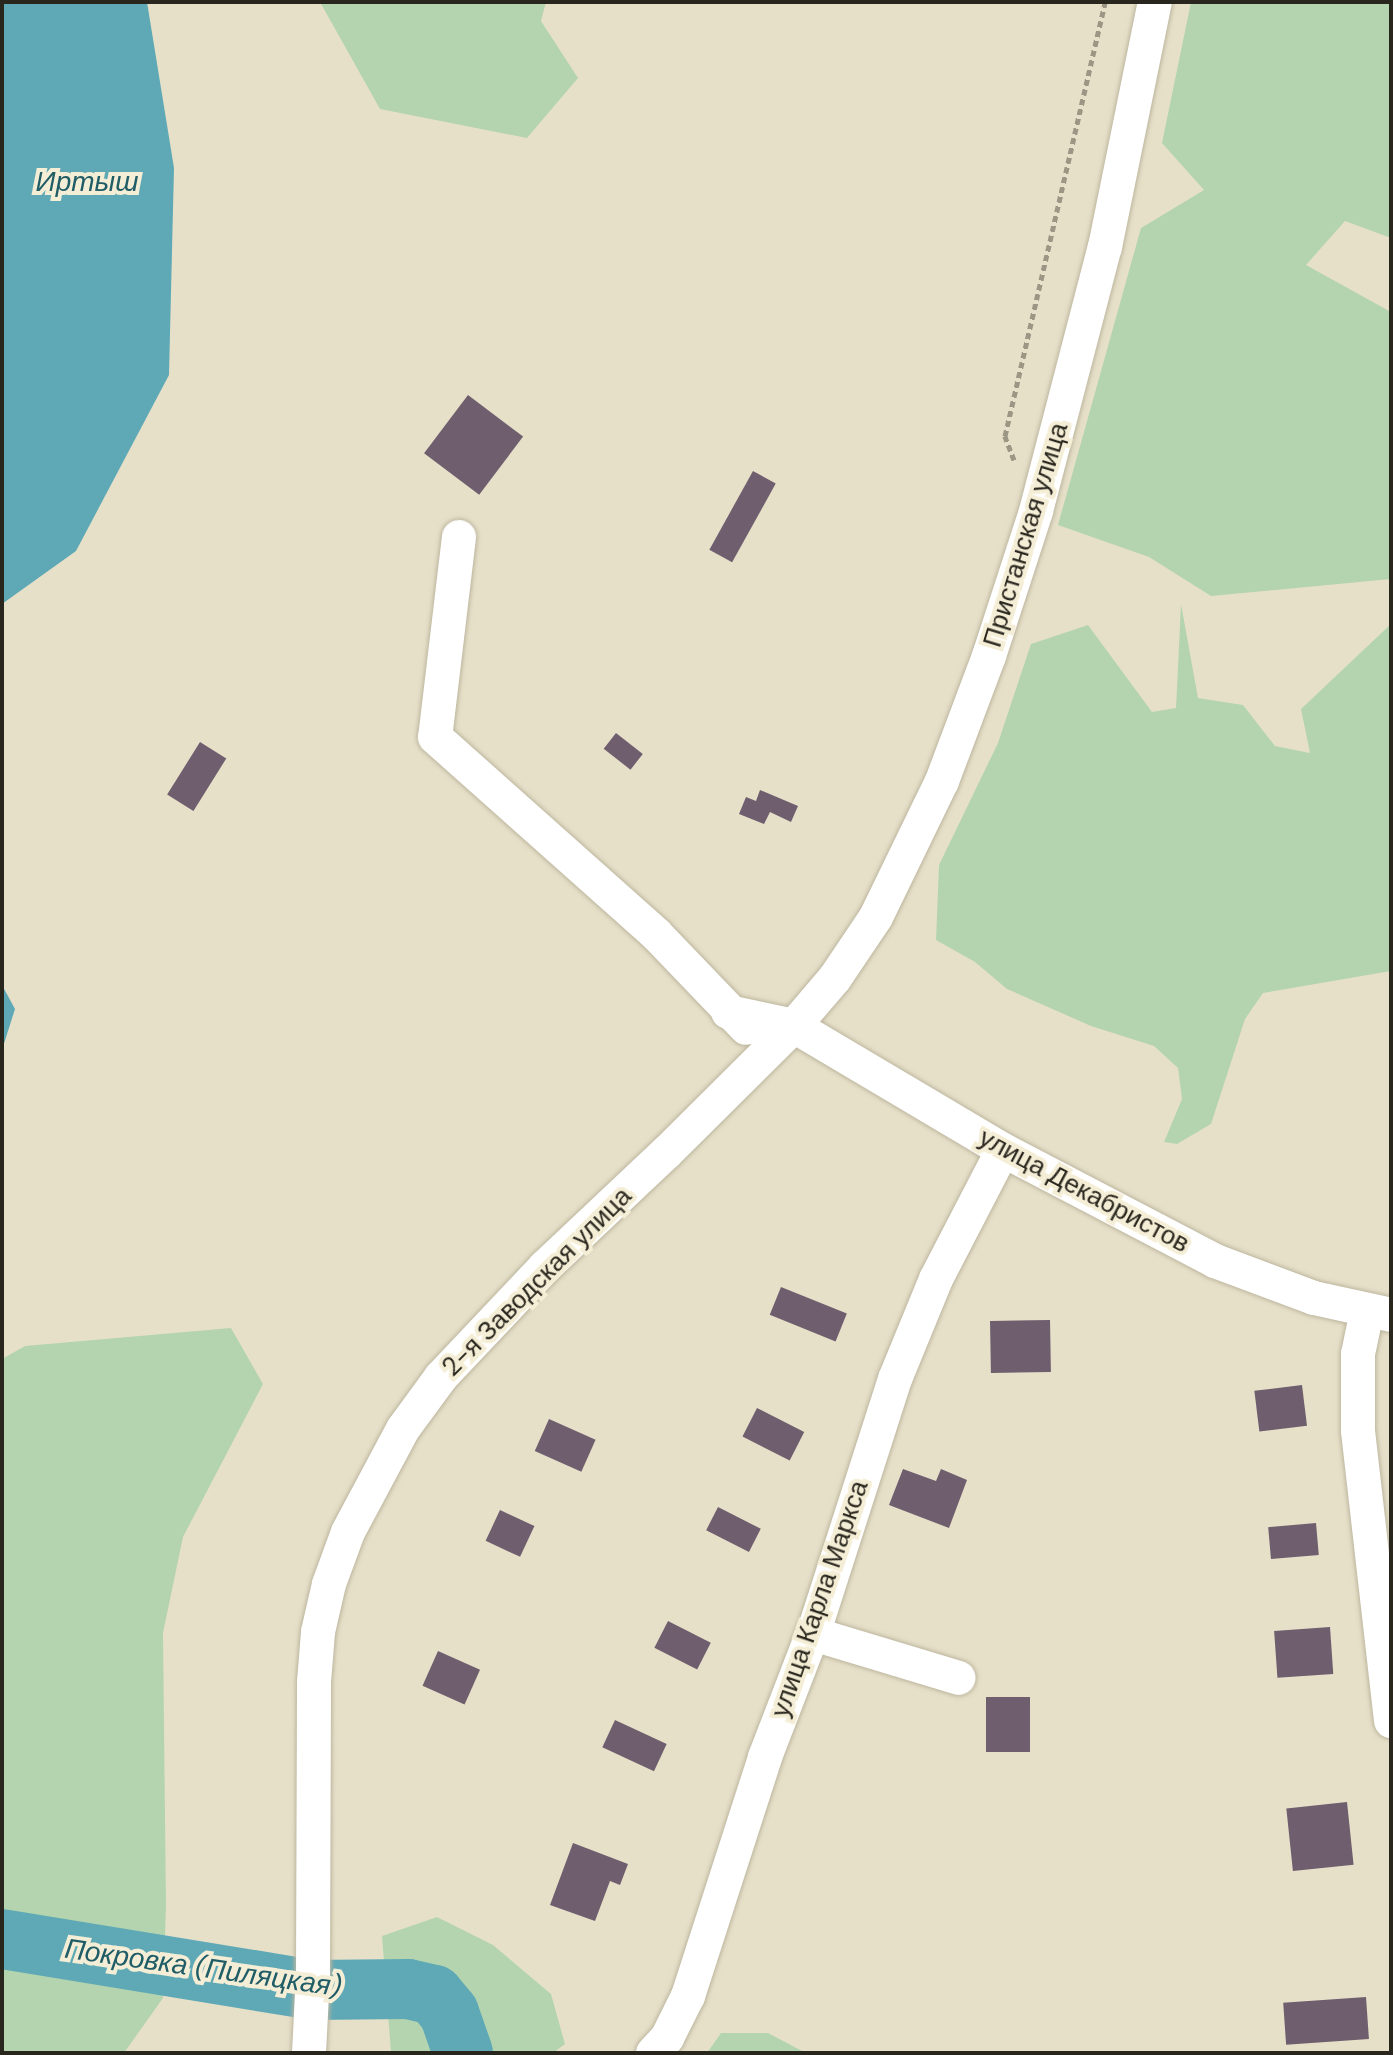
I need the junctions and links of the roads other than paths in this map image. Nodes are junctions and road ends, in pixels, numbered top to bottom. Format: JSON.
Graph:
{"nodes":[{"id":1,"x":1155,"y":2,"type":"edge"},
{"id":2,"x":459,"y":537,"type":"dead end"},
{"id":3,"x":782,"y":1038,"type":"junction"},
{"id":4,"x":1003,"y":1150,"type":"junction"},
{"id":5,"x":1379,"y":1313,"type":"edge"},
{"id":6,"x":813,"y":1634,"type":"junction"},
{"id":7,"x":959,"y":1678,"type":"dead end"},
{"id":8,"x":1391,"y":1721,"type":"edge"},
{"id":9,"x":309,"y":2053,"type":"edge"},
{"id":10,"x":653,"y":2053,"type":"edge"}],
"edges":[{"from":1,"to":3,"type":"street","name":"Пристанская улица"},
{"from":2,"to":3,"type":"street","name":"улица Декабристов"},
{"from":3,"to":4,"type":"street","name":"улица Декабристов"},
{"from":3,"to":9,"type":"street","name":"2-я Заводская улица"},
{"from":4,"to":5,"type":"street","name":"улица Декабристов"},
{"from":4,"to":6,"type":"street","name":"улица Карла Маркса"},
{"from":5,"to":8,"type":"street"},
{"from":6,"to":7,"type":"street"},
{"from":6,"to":10,"type":"street","name":"улица Карла Маркса"}]}
